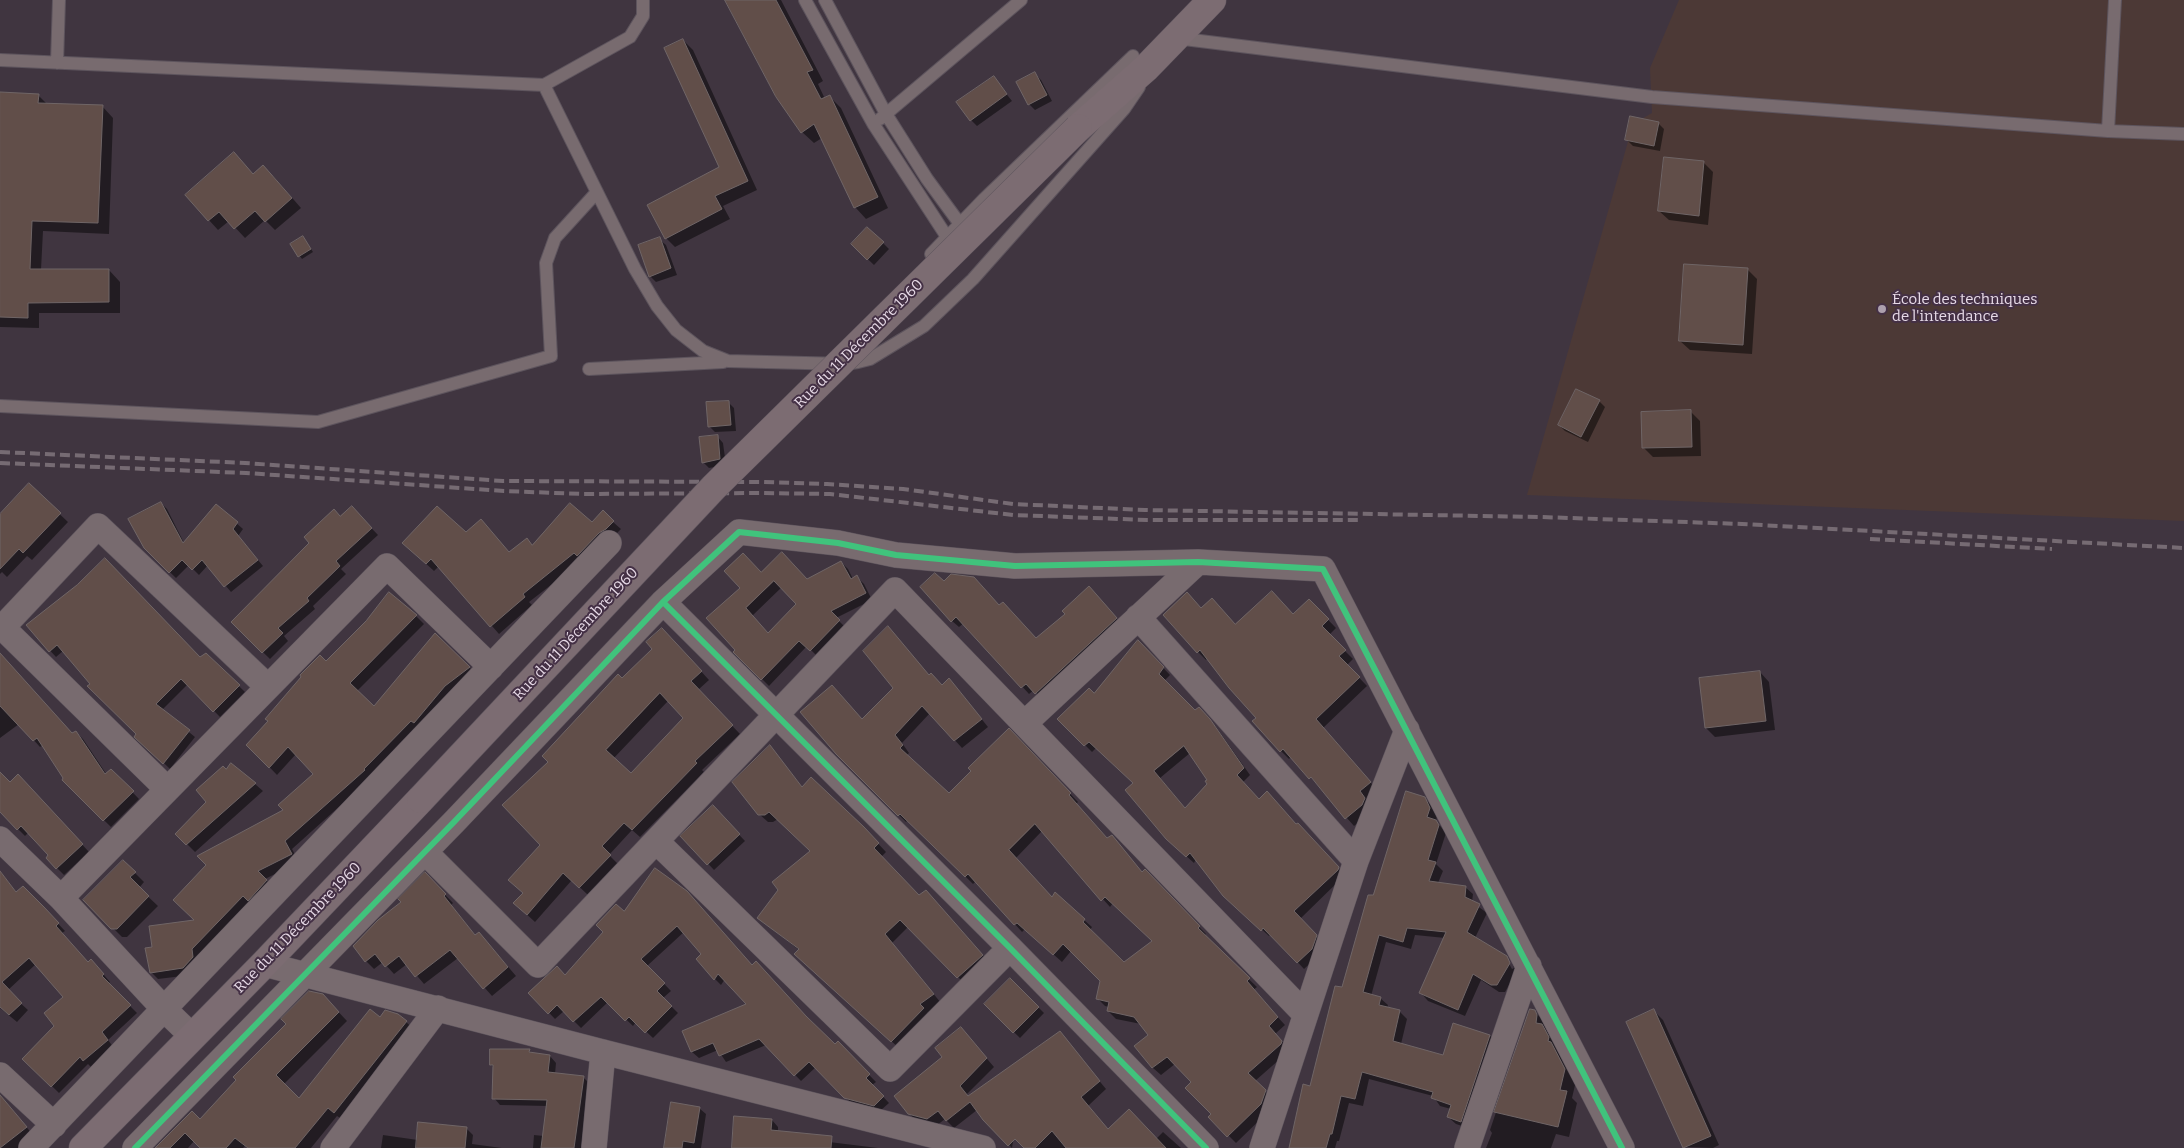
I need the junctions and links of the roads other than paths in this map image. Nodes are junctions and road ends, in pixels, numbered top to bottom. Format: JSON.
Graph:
{"nodes":[{"id":1,"x":59,"y":0,"type":"edge"},
{"id":2,"x":643,"y":0,"type":"edge"},
{"id":3,"x":805,"y":0,"type":"edge"},
{"id":4,"x":825,"y":0,"type":"edge"},
{"id":5,"x":1021,"y":0,"type":"edge"},
{"id":6,"x":1188,"y":0,"type":"edge"},
{"id":7,"x":1212,"y":0,"type":"edge"},
{"id":8,"x":2115,"y":0,"type":"edge"},
{"id":9,"x":1175,"y":38,"type":"junction"},
{"id":10,"x":1132,"y":56,"type":"junction"},
{"id":11,"x":0,"y":60,"type":"edge"},
{"id":12,"x":57,"y":63,"type":"junction"},
{"id":13,"x":544,"y":85,"type":"junction"},
{"id":14,"x":886,"y":114,"type":"junction"},
{"id":15,"x":874,"y":125,"type":"junction"},
{"id":16,"x":1078,"y":128,"type":"junction"},
{"id":17,"x":2108,"y":131,"type":"junction"},
{"id":18,"x":2184,"y":134,"type":"edge"},
{"id":19,"x":597,"y":192,"type":"junction"},
{"id":20,"x":960,"y":224,"type":"junction"},
{"id":21,"x":947,"y":237,"type":"junction"},
{"id":22,"x":728,"y":362,"type":"junction"},
{"id":23,"x":822,"y":364,"type":"junction"},
{"id":24,"x":589,"y":369,"type":"dead end"},
{"id":25,"x":0,"y":406,"type":"edge"},
{"id":26,"x":609,"y":543,"type":"dead end"},
{"id":27,"x":1198,"y":562,"type":"junction"},
{"id":28,"x":663,"y":602,"type":"junction"},
{"id":29,"x":1138,"y":617,"type":"junction"},
{"id":30,"x":1,"y":629,"type":"edge"},
{"id":31,"x":491,"y":667,"type":"junction"},
{"id":32,"x":268,"y":687,"type":"junction"},
{"id":33,"x":776,"y":716,"type":"junction"},
{"id":34,"x":1025,"y":723,"type":"junction"},
{"id":35,"x":1407,"y":730,"type":"junction"},
{"id":36,"x":167,"y":789,"type":"junction"},
{"id":37,"x":0,"y":839,"type":"edge"},
{"id":38,"x":657,"y":842,"type":"junction"},
{"id":39,"x":425,"y":852,"type":"junction"},
{"id":40,"x":1356,"y":862,"type":"junction"},
{"id":41,"x":61,"y":898,"type":"junction"},
{"id":42,"x":1010,"y":948,"type":"junction"},
{"id":43,"x":264,"y":964,"type":"junction"},
{"id":44,"x":1529,"y":966,"type":"junction"},
{"id":45,"x":304,"y":974,"type":"junction"},
{"id":46,"x":438,"y":1008,"type":"junction"},
{"id":47,"x":164,"y":1009,"type":"junction"},
{"id":48,"x":1305,"y":1014,"type":"junction"},
{"id":49,"x":192,"y":1036,"type":"junction"},
{"id":50,"x":603,"y":1052,"type":"junction"},
{"id":51,"x":0,"y":1075,"type":"edge"},
{"id":52,"x":54,"y":1125,"type":"junction"},
{"id":53,"x":926,"y":1141,"type":"edge"},
{"id":54,"x":31,"y":1148,"type":"edge"},
{"id":55,"x":83,"y":1148,"type":"edge"},
{"id":56,"x":135,"y":1148,"type":"edge"},
{"id":57,"x":333,"y":1148,"type":"edge"},
{"id":58,"x":594,"y":1148,"type":"edge"},
{"id":59,"x":983,"y":1148,"type":"edge"},
{"id":60,"x":1206,"y":1148,"type":"edge"},
{"id":61,"x":1262,"y":1148,"type":"edge"},
{"id":62,"x":1467,"y":1148,"type":"edge"},
{"id":63,"x":1622,"y":1148,"type":"edge"}],
"edges":[{"from":1,"to":12,"type":"lane"},
{"from":2,"to":13,"type":"lane"},
{"from":3,"to":15,"type":"lane"},
{"from":4,"to":14,"type":"lane"},
{"from":5,"to":14,"type":"lane"},
{"from":6,"to":10,"type":"main road","name":"Rue du 11 Décembre 1960"},
{"from":7,"to":9,"type":"main road","name":"Rue du 11 Décembre 1960"},
{"from":8,"to":17,"type":"lane"},
{"from":9,"to":16,"type":"main road","name":"Rue du 11 Décembre 1960"},
{"from":9,"to":17,"type":"lane"},
{"from":9,"to":23,"type":"lane"},
{"from":10,"to":16,"type":"main road","name":"Rue du 11 Décembre 1960"},
{"from":10,"to":20,"type":"lane"},
{"from":11,"to":12,"type":"lane"},
{"from":12,"to":13,"type":"lane"},
{"from":13,"to":19,"type":"lane"},
{"from":14,"to":15,"type":"lane"},
{"from":14,"to":20,"type":"lane"},
{"from":15,"to":21,"type":"lane"},
{"from":16,"to":43,"type":"main road","name":"Rue du 11 Décembre 1960","bridge":true},
{"from":17,"to":18,"type":"lane"},
{"from":19,"to":22,"type":"lane"},
{"from":19,"to":25,"type":"lane"},
{"from":20,"to":21,"type":"lane"},
{"from":21,"to":23,"type":"lane"},
{"from":22,"to":23,"type":"lane"},
{"from":22,"to":24,"type":"lane"},
{"from":26,"to":31,"type":"street"},
{"from":27,"to":28,"type":"street"},
{"from":27,"to":29,"type":"street"},
{"from":27,"to":35,"type":"street"},
{"from":28,"to":33,"type":"street"},
{"from":28,"to":39,"type":"street"},
{"from":29,"to":34,"type":"street"},
{"from":29,"to":40,"type":"street"},
{"from":30,"to":32,"type":"street"},
{"from":30,"to":36,"type":"street"},
{"from":31,"to":32,"type":"street"},
{"from":31,"to":47,"type":"street"},
{"from":32,"to":36,"type":"street"},
{"from":33,"to":34,"type":"street"},
{"from":33,"to":38,"type":"street"},
{"from":33,"to":42,"type":"street"},
{"from":34,"to":48,"type":"street"},
{"from":35,"to":40,"type":"street"},
{"from":35,"to":44,"type":"street"},
{"from":36,"to":41,"type":"street"},
{"from":37,"to":41,"type":"street"},
{"from":38,"to":39,"type":"street"},
{"from":38,"to":42,"type":"street"},
{"from":39,"to":45,"type":"street"},
{"from":40,"to":48,"type":"street"},
{"from":41,"to":47,"type":"street"},
{"from":42,"to":60,"type":"street"},
{"from":43,"to":45,"type":"street"},
{"from":43,"to":49,"type":"main road","name":"Rue du 11 Décembre 1960"},
{"from":44,"to":62,"type":"street"},
{"from":44,"to":63,"type":"street"},
{"from":45,"to":46,"type":"street"},
{"from":45,"to":56,"type":"street"},
{"from":46,"to":50,"type":"street"},
{"from":46,"to":57,"type":"street"},
{"from":47,"to":49,"type":"street"},
{"from":47,"to":52,"type":"street"},
{"from":48,"to":61,"type":"street"},
{"from":49,"to":55,"type":"main road","name":"Rue du 11 Décembre 1960"},
{"from":50,"to":53,"type":"street"},
{"from":50,"to":58,"type":"street"},
{"from":51,"to":52,"type":"street"},
{"from":52,"to":54,"type":"street"},
{"from":53,"to":59,"type":"street"}]}
